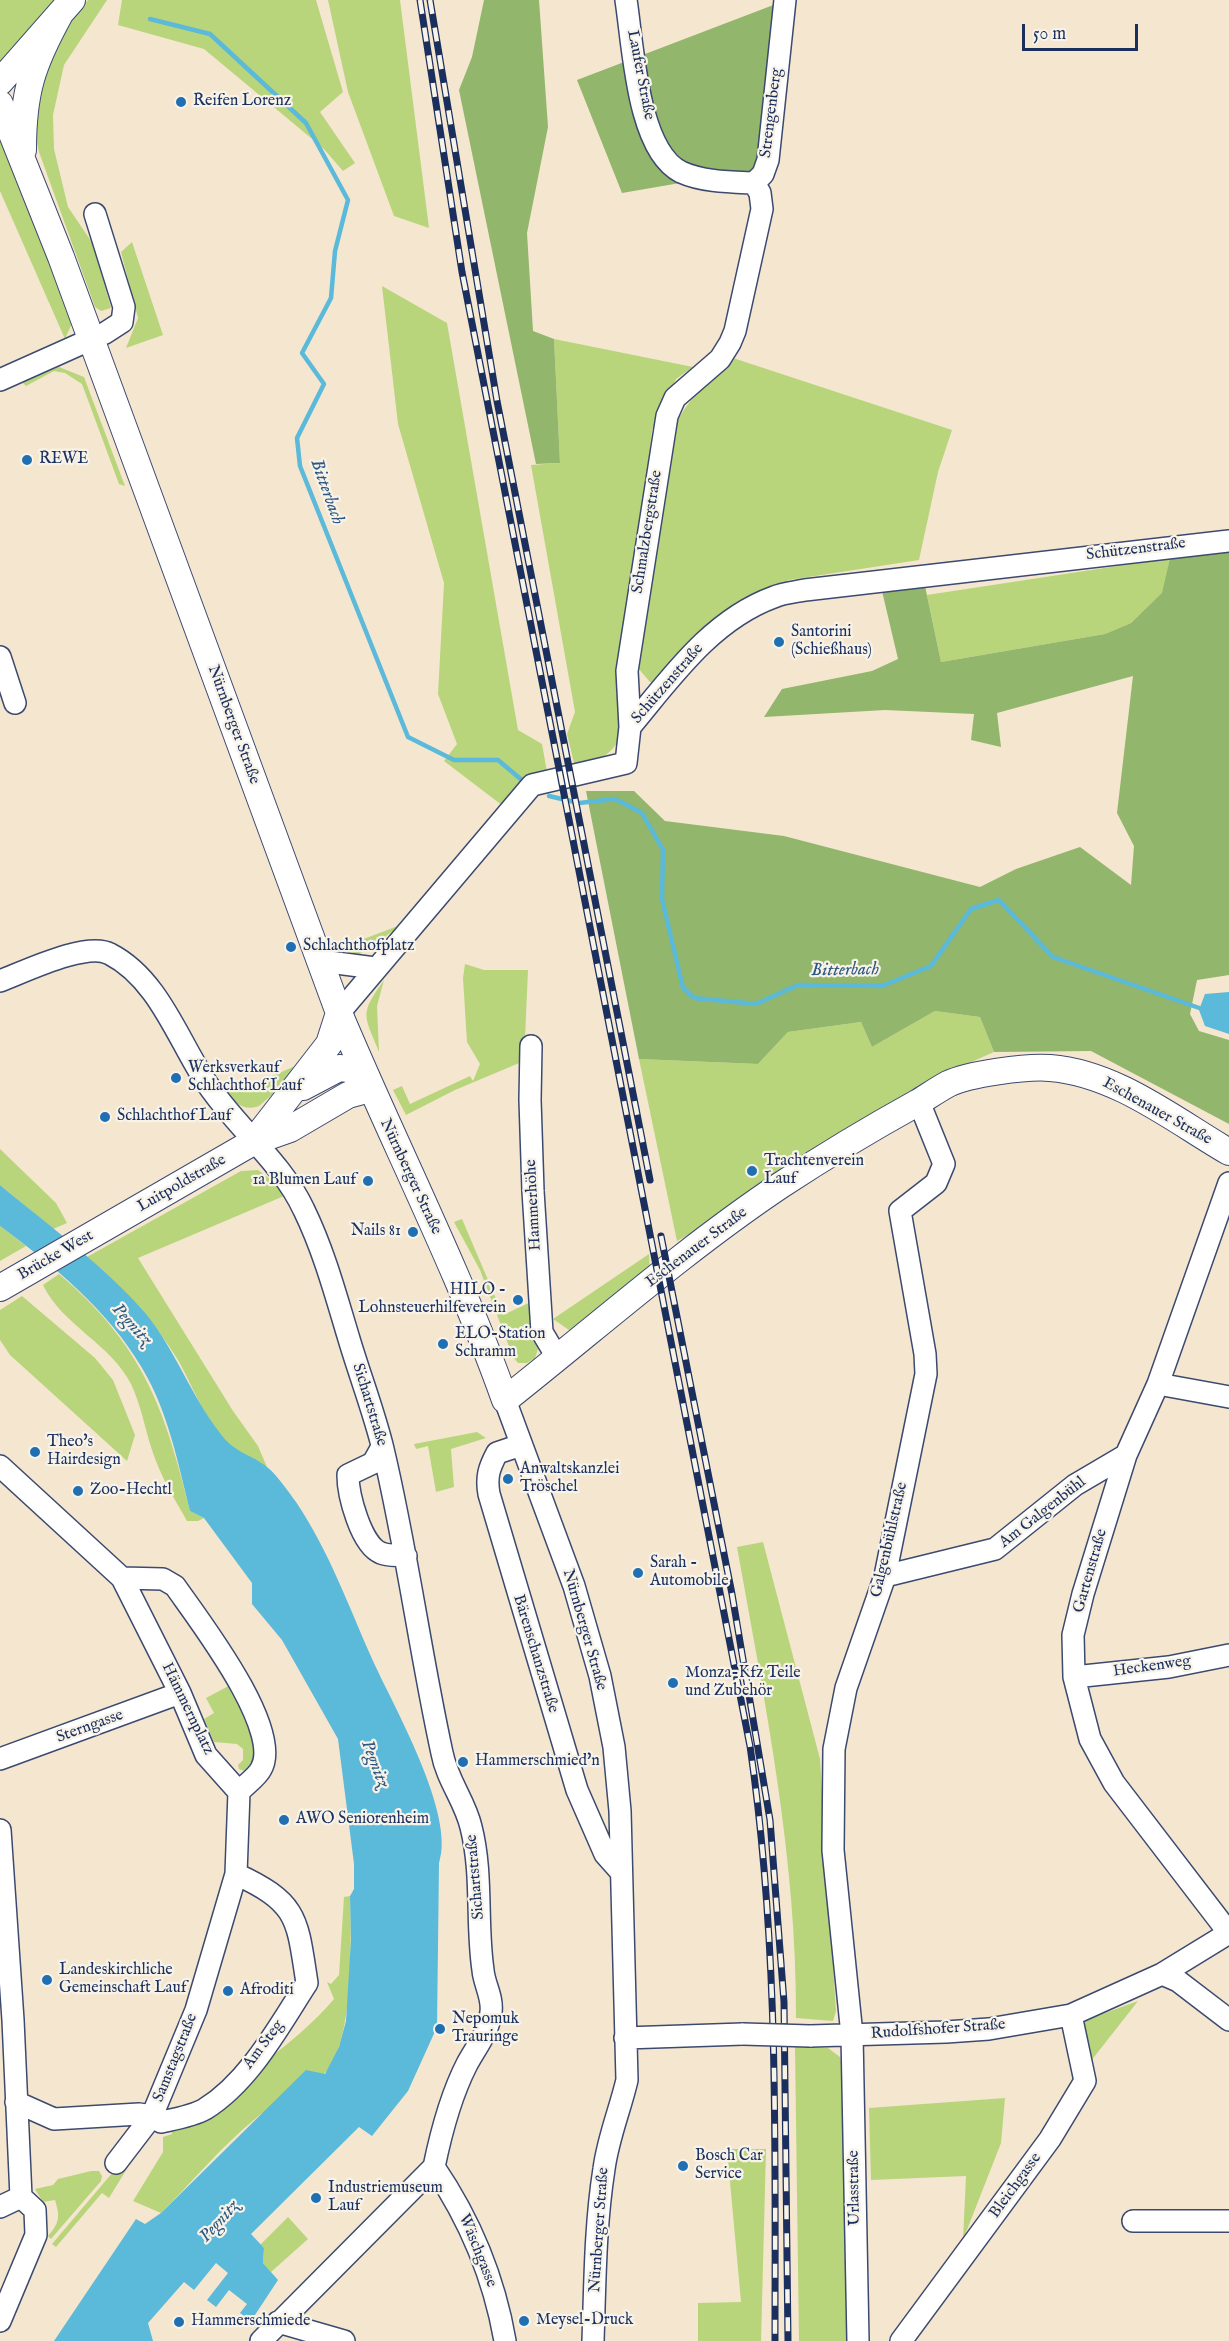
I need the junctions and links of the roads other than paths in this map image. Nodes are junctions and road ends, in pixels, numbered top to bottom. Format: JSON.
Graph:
{"nodes":[{"id":1,"x":626,"y":0,"type":"edge"},
{"id":2,"x":785,"y":0,"type":"edge"},
{"id":3,"x":66,"y":7,"type":"edge"},
{"id":4,"x":0,"y":82,"type":"edge"},
{"id":5,"x":0,"y":104,"type":"edge"},
{"id":6,"x":23,"y":162,"type":"junction"},
{"id":7,"x":754,"y":183,"type":"junction"},
{"id":8,"x":95,"y":214,"type":"dead end"},
{"id":9,"x":91,"y":338,"type":"junction"},
{"id":10,"x":0,"y":380,"type":"edge"},
{"id":11,"x":1229,"y":541,"type":"edge"},
{"id":12,"x":0,"y":657,"type":"edge"},
{"id":13,"x":15,"y":703,"type":"dead end"},
{"id":14,"x":630,"y":727,"type":"junction"},
{"id":15,"x":321,"y":961,"type":"junction"},
{"id":16,"x":375,"y":968,"type":"junction"},
{"id":17,"x":0,"y":981,"type":"edge"},
{"id":18,"x":339,"y":1014,"type":"junction"},
{"id":19,"x":531,"y":1046,"type":"dead end"},
{"id":20,"x":370,"y":1089,"type":"junction"},
{"id":21,"x":291,"y":1095,"type":"junction"},
{"id":22,"x":919,"y":1102,"type":"junction"},
{"id":23,"x":253,"y":1142,"type":"junction"},
{"id":24,"x":1229,"y":1152,"type":"edge"},
{"id":25,"x":1229,"y":1183,"type":"edge"},
{"id":26,"x":111,"y":1225,"type":"joint"},
{"id":27,"x":0,"y":1288,"type":"edge"},
{"id":28,"x":558,"y":1359,"type":"junction"},
{"id":29,"x":1158,"y":1384,"type":"junction"},
{"id":30,"x":1229,"y":1397,"type":"edge"},
{"id":31,"x":506,"y":1400,"type":"junction"},
{"id":32,"x":521,"y":1445,"type":"junction"},
{"id":33,"x":382,"y":1447,"type":"junction"},
{"id":34,"x":1126,"y":1455,"type":"junction"},
{"id":35,"x":0,"y":1466,"type":"edge"},
{"id":36,"x":406,"y":1556,"type":"junction"},
{"id":37,"x":885,"y":1576,"type":"junction"},
{"id":38,"x":122,"y":1578,"type":"junction"},
{"id":39,"x":1229,"y":1654,"type":"edge"},
{"id":40,"x":1074,"y":1677,"type":"junction"},
{"id":41,"x":180,"y":1693,"type":"junction"},
{"id":42,"x":0,"y":1759,"type":"edge"},
{"id":43,"x":238,"y":1792,"type":"junction"},
{"id":44,"x":0,"y":1830,"type":"edge"},
{"id":45,"x":621,"y":1872,"type":"junction"},
{"id":46,"x":236,"y":1875,"type":"junction"},
{"id":47,"x":1229,"y":1933,"type":"edge"},
{"id":48,"x":1162,"y":1974,"type":"junction"},
{"id":49,"x":1071,"y":2015,"type":"junction"},
{"id":50,"x":1229,"y":2020,"type":"edge"},
{"id":51,"x":7,"y":2021,"type":"edge"},
{"id":52,"x":852,"y":2035,"type":"junction"},
{"id":53,"x":625,"y":2038,"type":"junction"},
{"id":54,"x":16,"y":2102,"type":"junction"},
{"id":55,"x":152,"y":2116,"type":"junction"},
{"id":56,"x":116,"y":2163,"type":"dead end"},
{"id":57,"x":434,"y":2167,"type":"junction"},
{"id":58,"x":21,"y":2197,"type":"junction"},
{"id":59,"x":0,"y":2207,"type":"edge"},
{"id":60,"x":1229,"y":2221,"type":"edge"},
{"id":61,"x":1133,"y":2222,"type":"dead end"},
{"id":62,"x":0,"y":2321,"type":"edge"},
{"id":63,"x":278,"y":2322,"type":"junction"},
{"id":64,"x":261,"y":2341,"type":"edge"},
{"id":65,"x":344,"y":2341,"type":"edge"},
{"id":66,"x":505,"y":2341,"type":"edge"},
{"id":67,"x":593,"y":2341,"type":"edge"},
{"id":68,"x":858,"y":2341,"type":"edge"},
{"id":69,"x":901,"y":2341,"type":"edge"}],
"edges":[{"from":1,"to":7,"type":"street","name":"Laufer Straße"},
{"from":2,"to":7,"type":"street","name":"Strengenberg"},
{"from":3,"to":4,"type":"main road"},
{"from":3,"to":6,"type":"main road"},
{"from":5,"to":6,"type":"main road","name":"Nürnberger Straße"},
{"from":6,"to":9,"type":"main road","name":"Nürnberger Straße"},
{"from":7,"to":14,"type":"street","name":"Schmalzbergstraße"},
{"from":8,"to":9,"type":"street"},
{"from":9,"to":10,"type":"street"},
{"from":9,"to":15,"type":"main road","name":"Nürnberger Straße"},
{"from":11,"to":14,"type":"street","name":"Schützenstraße"},
{"from":12,"to":13,"type":"street"},
{"from":14,"to":16,"type":"street","name":"Schützenstraße"},
{"from":15,"to":16,"type":"street"},
{"from":15,"to":18,"type":"main road","name":"Nürnberger Straße"},
{"from":16,"to":18,"type":"street","name":"Schützenstraße"},
{"from":17,"to":23,"type":"street"},
{"from":18,"to":20,"type":"main road","name":"Nürnberger Straße"},
{"from":18,"to":21,"type":"main road","name":"Luitpoldstraße"},
{"from":19,"to":28,"type":"street","name":"Hammerhöhe"},
{"from":20,"to":21,"type":"main road","name":"Luitpoldstraße"},
{"from":20,"to":23,"type":"main road","name":"Luitpoldstraße"},
{"from":20,"to":31,"type":"main road","name":"Nürnberger Straße"},
{"from":21,"to":23,"type":"main road","name":"Luitpoldstraße"},
{"from":22,"to":24,"type":"main road","name":"Eschenauer Straße"},
{"from":22,"to":28,"type":"main road","name":"Eschenauer Straße"},
{"from":22,"to":37,"type":"street","name":"Galgenbühlstraße"},
{"from":23,"to":26,"type":"main road","name":"Luitpoldstraße"},
{"from":23,"to":33,"type":"street","name":"Sichartstraße"},
{"from":25,"to":29,"type":"street","name":"Gartenstraße"},
{"from":26,"to":27,"type":"main road","name":"Brücke West"},
{"from":28,"to":31,"type":"main road","name":"Eschenauer Straße"},
{"from":29,"to":30,"type":"street"},
{"from":29,"to":34,"type":"street","name":"Gartenstraße"},
{"from":31,"to":32,"type":"street","name":"Nürnberger Straße"},
{"from":32,"to":45,"type":"street","name":"Nürnberger Straße"},
{"from":32,"to":45,"type":"street","name":"Bärenschanzstraße"},
{"from":33,"to":36,"type":"street","name":"Sichartstraße"},
{"from":33,"to":36,"type":"street"},
{"from":34,"to":37,"type":"street","name":"Am Galgenbühl"},
{"from":34,"to":40,"type":"street","name":"Gartenstraße"},
{"from":35,"to":38,"type":"street"},
{"from":36,"to":57,"type":"street","name":"Sichartstraße"},
{"from":37,"to":52,"type":"street","name":"Galgenbühlstraße"},
{"from":38,"to":41,"type":"street","name":"Hämmernplatz"},
{"from":38,"to":43,"type":"street"},
{"from":39,"to":40,"type":"street","name":"Heckenweg"},
{"from":40,"to":47,"type":"street","name":"Gartenstraße"},
{"from":41,"to":42,"type":"street","name":"Sterngasse"},
{"from":41,"to":43,"type":"street","name":"Hämmernplatz"},
{"from":43,"to":46,"type":"street"},
{"from":44,"to":51,"type":"street"},
{"from":45,"to":53,"type":"street","name":"Nürnberger Straße"},
{"from":46,"to":55,"type":"street","name":"Samstagstraße"},
{"from":46,"to":55,"type":"street","name":"Am Steg"},
{"from":47,"to":48,"type":"street","name":"Rudolfshofer Straße"},
{"from":48,"to":49,"type":"street","name":"Rudolfshofer Straße"},
{"from":48,"to":50,"type":"street"},
{"from":49,"to":52,"type":"street","name":"Rudolfshofer Straße"},
{"from":49,"to":69,"type":"street","name":"Bleichgasse"},
{"from":51,"to":54,"type":"street"},
{"from":52,"to":53,"type":"street","name":"Rudolfshofer Straße","bridge":true},
{"from":52,"to":68,"type":"street","name":"Urlasstraße"},
{"from":53,"to":67,"type":"street","name":"Nürnberger Straße"},
{"from":54,"to":55,"type":"street","name":"Am Steg"},
{"from":54,"to":58,"type":"street"},
{"from":55,"to":56,"type":"street","name":"Samstagstraße"},
{"from":57,"to":63,"type":"street","name":"Sichartstraße"},
{"from":57,"to":66,"type":"street","name":"Wäschgasse"},
{"from":58,"to":59,"type":"street"},
{"from":58,"to":62,"type":"street"},
{"from":60,"to":61,"type":"street"},
{"from":63,"to":64,"type":"street","name":"Sichartstraße"},
{"from":63,"to":65,"type":"street"}]}
